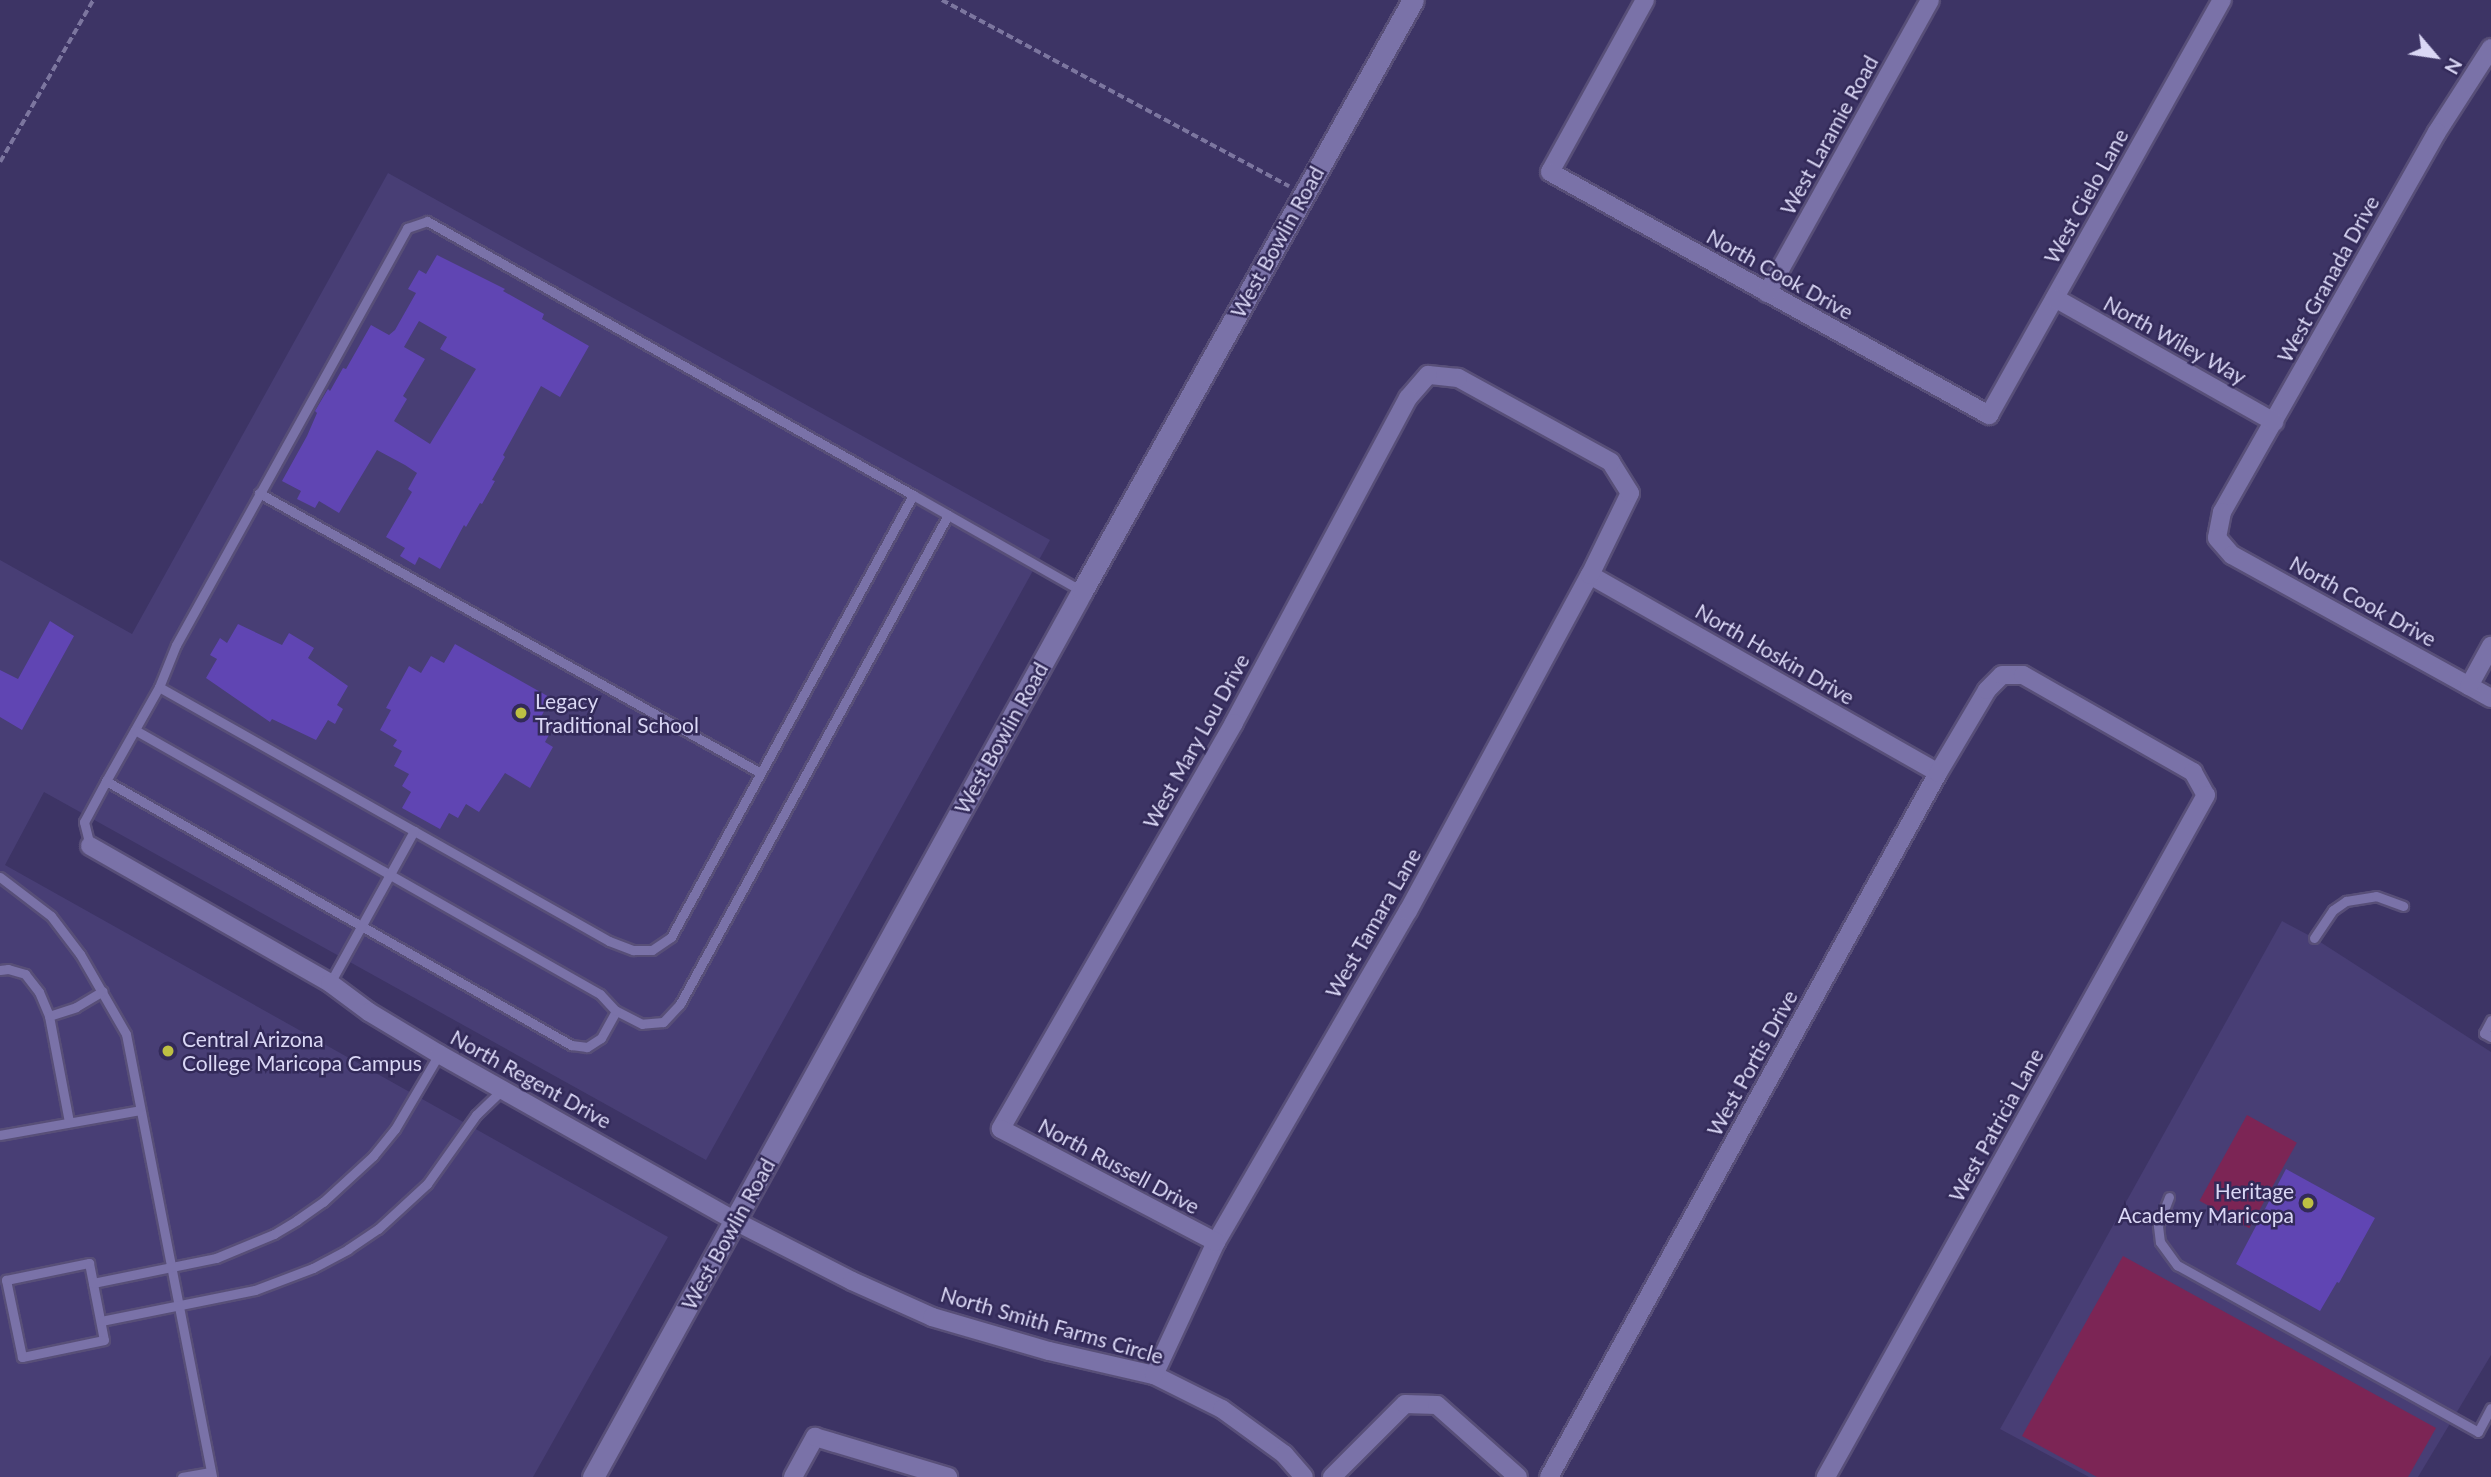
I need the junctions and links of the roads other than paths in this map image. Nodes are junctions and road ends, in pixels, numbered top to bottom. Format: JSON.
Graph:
{"nodes":[{"id":1,"x":1413,"y":0,"type":"edge"},
{"id":2,"x":1645,"y":0,"type":"edge"},
{"id":3,"x":1930,"y":0,"type":"edge"},
{"id":4,"x":2222,"y":0,"type":"edge"},
{"id":5,"x":2491,"y":48,"type":"edge"},
{"id":6,"x":1767,"y":293,"type":"junction"},
{"id":7,"x":2055,"y":298,"type":"junction"},
{"id":8,"x":1989,"y":415,"type":"joint"},
{"id":9,"x":2274,"y":422,"type":"junction"},
{"id":10,"x":259,"y":493,"type":"junction"},
{"id":11,"x":1630,"y":493,"type":"joint"},
{"id":12,"x":913,"y":495,"type":"junction"},
{"id":13,"x":948,"y":515,"type":"junction"},
{"id":14,"x":2217,"y":538,"type":"joint"},
{"id":15,"x":1590,"y":575,"type":"junction"},
{"id":16,"x":1082,"y":591,"type":"junction"},
{"id":17,"x":2491,"y":646,"type":"edge"},
{"id":18,"x":2469,"y":686,"type":"junction"},
{"id":19,"x":159,"y":687,"type":"junction"},
{"id":20,"x":2491,"y":698,"type":"edge"},
{"id":21,"x":135,"y":730,"type":"junction"},
{"id":22,"x":759,"y":772,"type":"junction"},
{"id":23,"x":1938,"y":773,"type":"junction"},
{"id":24,"x":106,"y":781,"type":"junction"},
{"id":25,"x":2206,"y":795,"type":"joint"},
{"id":26,"x":414,"y":831,"type":"junction"},
{"id":27,"x":90,"y":846,"type":"joint"},
{"id":28,"x":388,"y":876,"type":"junction"},
{"id":29,"x":0,"y":877,"type":"edge"},
{"id":30,"x":2403,"y":906,"type":"dead end"},
{"id":31,"x":361,"y":926,"type":"junction"},
{"id":32,"x":2314,"y":938,"type":"dead end"},
{"id":33,"x":0,"y":970,"type":"edge"},
{"id":34,"x":330,"y":983,"type":"junction"},
{"id":35,"x":103,"y":991,"type":"junction"},
{"id":36,"x":616,"y":1011,"type":"junction"},
{"id":37,"x":49,"y":1016,"type":"junction"},
{"id":38,"x":2491,"y":1020,"type":"edge"},
{"id":39,"x":2491,"y":1037,"type":"edge"},
{"id":40,"x":439,"y":1054,"type":"junction"},
{"id":41,"x":502,"y":1090,"type":"junction"},
{"id":42,"x":140,"y":1110,"type":"junction"},
{"id":43,"x":69,"y":1122,"type":"junction"},
{"id":44,"x":1001,"y":1129,"type":"joint"},
{"id":45,"x":0,"y":1135,"type":"edge"},
{"id":46,"x":2169,"y":1196,"type":"dead end"},
{"id":47,"x":735,"y":1221,"type":"junction"},
{"id":48,"x":1216,"y":1242,"type":"junction"},
{"id":49,"x":172,"y":1266,"type":"junction"},
{"id":50,"x":93,"y":1283,"type":"junction"},
{"id":51,"x":180,"y":1307,"type":"junction"},
{"id":52,"x":100,"y":1321,"type":"junction"},
{"id":53,"x":1154,"y":1375,"type":"junction"},
{"id":54,"x":2491,"y":1408,"type":"edge"},
{"id":55,"x":212,"y":1474,"type":"edge"},
{"id":56,"x":182,"y":1477,"type":"edge"},
{"id":57,"x":593,"y":1477,"type":"edge"},
{"id":58,"x":793,"y":1477,"type":"edge"},
{"id":59,"x":948,"y":1477,"type":"edge"},
{"id":60,"x":1304,"y":1477,"type":"edge"},
{"id":61,"x":1332,"y":1477,"type":"edge"},
{"id":62,"x":1518,"y":1477,"type":"edge"},
{"id":63,"x":1549,"y":1477,"type":"edge"},
{"id":64,"x":1826,"y":1477,"type":"edge"}],
"edges":[{"from":1,"to":16,"type":"street","name":"West Bowlin Road"},
{"from":2,"to":6,"type":"street","name":"North Cook Drive"},
{"from":3,"to":6,"type":"street","name":"West Laramie Road"},
{"from":4,"to":7,"type":"street","name":"West Cielo Lane"},
{"from":5,"to":9,"type":"street","name":"West Granada Drive"},
{"from":6,"to":8,"type":"street","name":"North Cook Drive"},
{"from":7,"to":8,"type":"street","name":"West Cielo Lane"},
{"from":7,"to":9,"type":"street","name":"North Wiley Way"},
{"from":9,"to":14,"type":"street","name":"West Granada Drive"},
{"from":10,"to":12,"type":"lane"},
{"from":10,"to":19,"type":"lane"},
{"from":10,"to":22,"type":"lane"},
{"from":11,"to":15,"type":"street","name":"West Tamara Lane"},
{"from":11,"to":44,"type":"street","name":"West Mary Lou Drive"},
{"from":12,"to":13,"type":"lane"},
{"from":12,"to":22,"type":"lane"},
{"from":13,"to":16,"type":"lane"},
{"from":13,"to":36,"type":"lane"},
{"from":14,"to":18,"type":"street","name":"North Cook Drive"},
{"from":15,"to":23,"type":"street","name":"North Hoskin Drive"},
{"from":15,"to":48,"type":"street","name":"West Tamara Lane"},
{"from":16,"to":47,"type":"street","name":"West Bowlin Road"},
{"from":17,"to":18,"type":"street"},
{"from":18,"to":20,"type":"street","name":"North Cook Drive"},
{"from":19,"to":21,"type":"lane"},
{"from":19,"to":26,"type":"lane"},
{"from":21,"to":24,"type":"lane"},
{"from":21,"to":28,"type":"lane"},
{"from":22,"to":26,"type":"lane"},
{"from":23,"to":25,"type":"street","name":"West Portis Drive"},
{"from":23,"to":63,"type":"street","name":"West Portis Drive"},
{"from":24,"to":27,"type":"lane"},
{"from":24,"to":31,"type":"lane"},
{"from":25,"to":64,"type":"street","name":"West Patricia Lane"},
{"from":26,"to":28,"type":"lane"},
{"from":27,"to":34,"type":"street","name":"North Regent Drive"},
{"from":28,"to":31,"type":"lane"},
{"from":28,"to":36,"type":"lane"},
{"from":29,"to":35,"type":"lane"},
{"from":30,"to":32,"type":"lane"},
{"from":31,"to":34,"type":"lane"},
{"from":31,"to":36,"type":"lane"},
{"from":33,"to":37,"type":"lane"},
{"from":34,"to":40,"type":"street","name":"North Regent Drive"},
{"from":35,"to":37,"type":"lane"},
{"from":35,"to":42,"type":"lane"},
{"from":37,"to":43,"type":"lane"},
{"from":38,"to":39,"type":"lane"},
{"from":40,"to":41,"type":"street","name":"North Regent Drive"},
{"from":40,"to":49,"type":"lane"},
{"from":41,"to":47,"type":"street","name":"North Regent Drive"},
{"from":41,"to":51,"type":"lane"},
{"from":42,"to":43,"type":"lane"},
{"from":42,"to":49,"type":"lane"},
{"from":43,"to":45,"type":"lane"},
{"from":44,"to":48,"type":"street","name":"North Russell Drive"},
{"from":46,"to":54,"type":"lane"},
{"from":47,"to":53,"type":"street","name":"North Smith Farms Circle"},
{"from":47,"to":57,"type":"street","name":"West Bowlin Road"},
{"from":48,"to":53,"type":"street","name":"West Tamara Lane"},
{"from":49,"to":50,"type":"lane"},
{"from":49,"to":51,"type":"lane"},
{"from":50,"to":52,"type":"lane"},
{"from":50,"to":52,"type":"lane"},
{"from":51,"to":52,"type":"lane"},
{"from":51,"to":55,"type":"lane"},
{"from":53,"to":60,"type":"street","name":"North Smith Farms Circle"},
{"from":55,"to":56,"type":"lane"},
{"from":58,"to":59,"type":"street"},
{"from":61,"to":62,"type":"street"}]}
